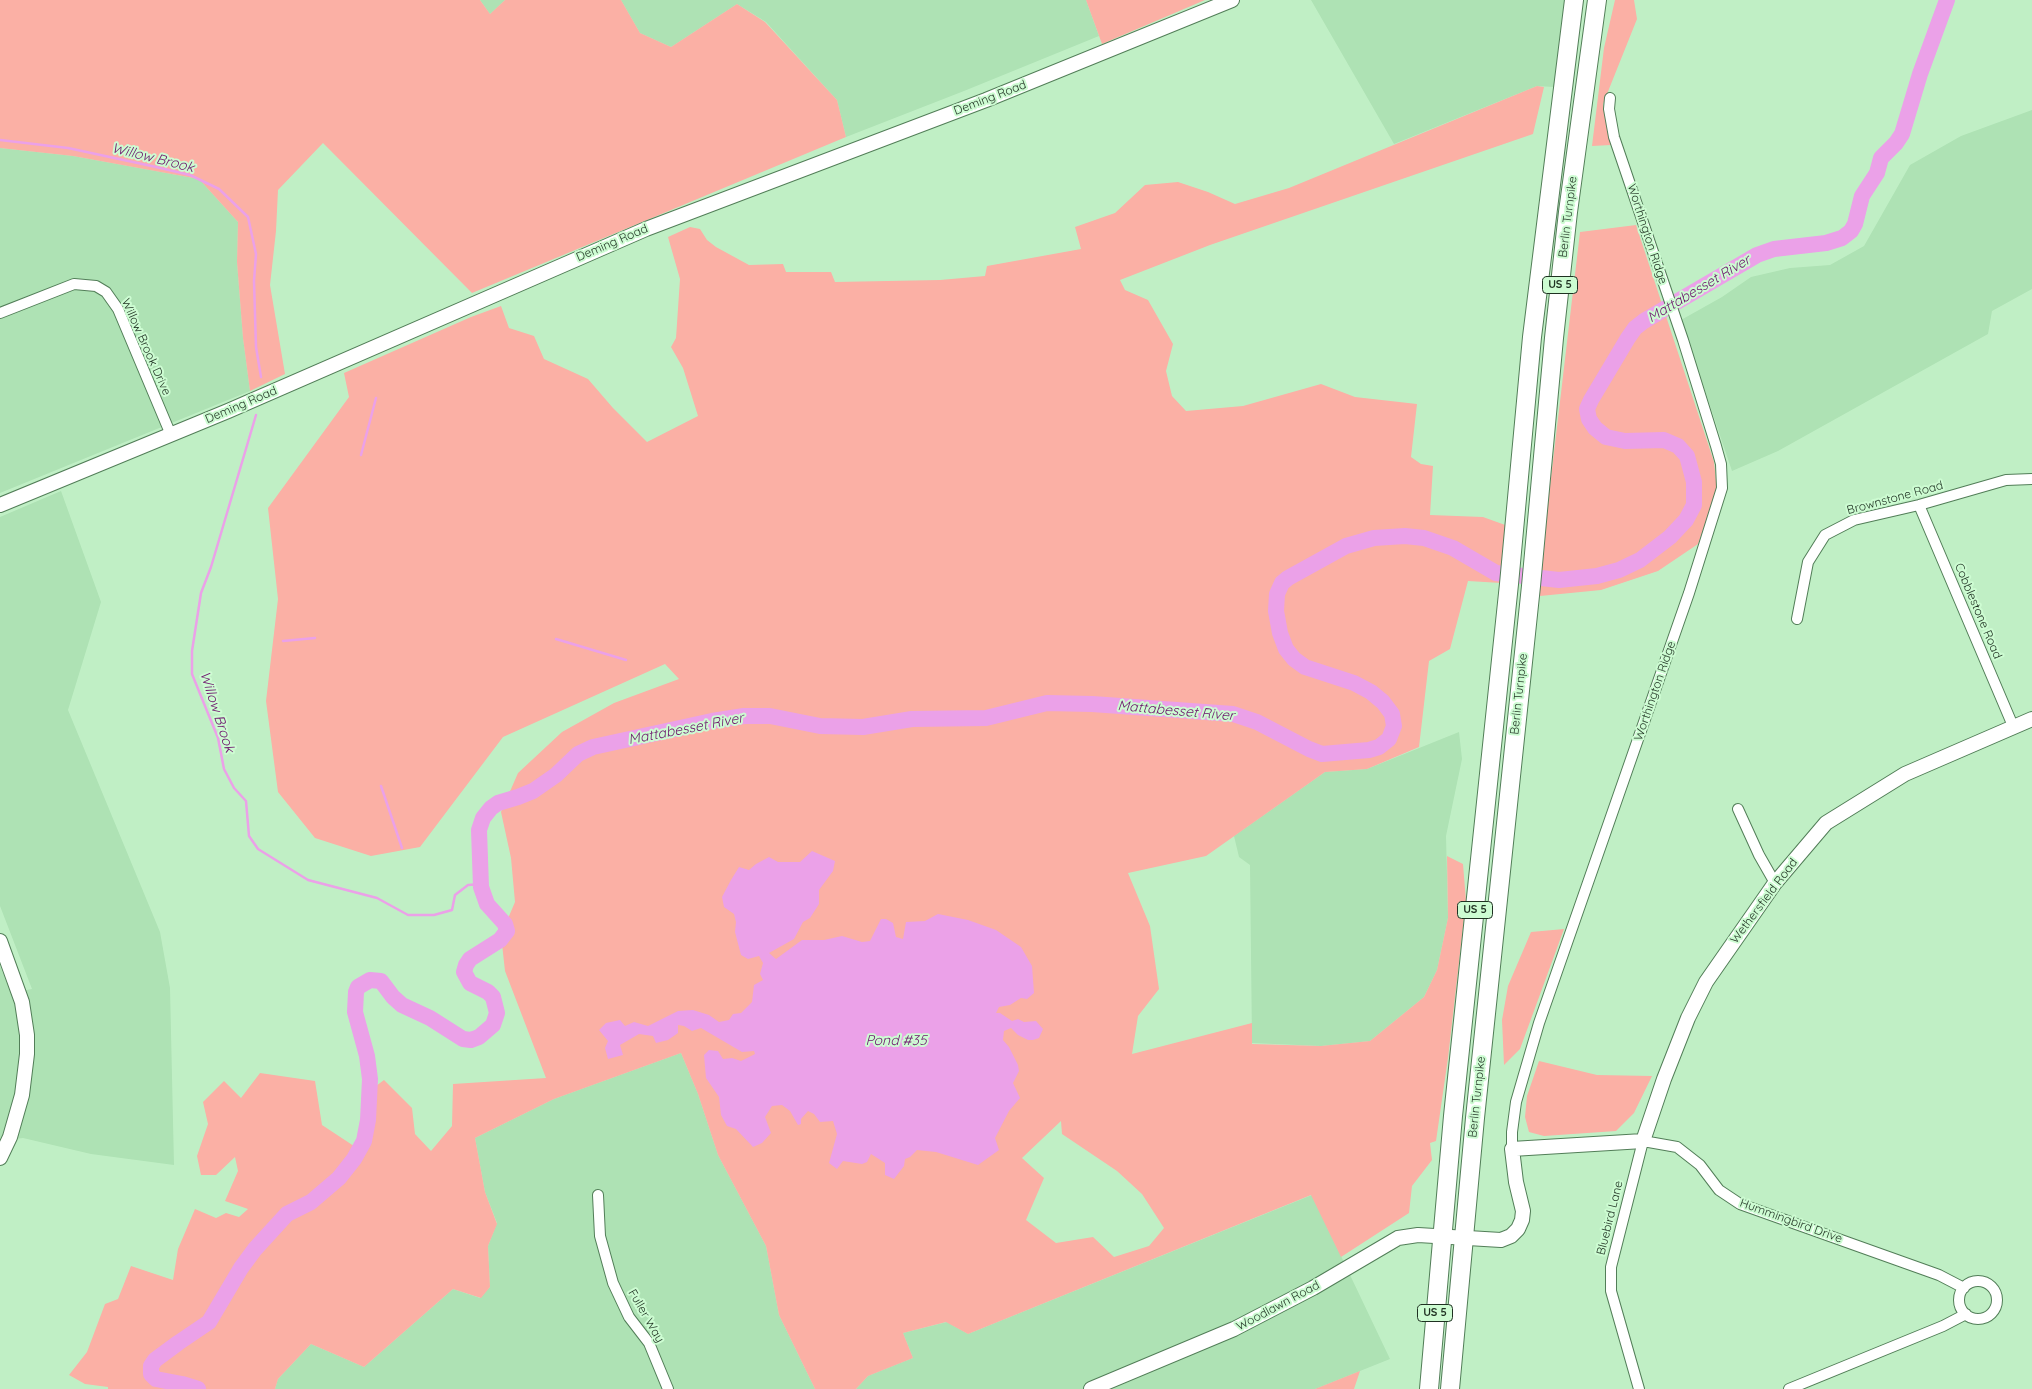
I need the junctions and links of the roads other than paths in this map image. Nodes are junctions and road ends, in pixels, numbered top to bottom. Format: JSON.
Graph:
{"nodes":[{"id":1,"x":1232,"y":0,"type":"edge"},
{"id":2,"x":1574,"y":0,"type":"edge"},
{"id":3,"x":1596,"y":0,"type":"edge"},
{"id":4,"x":1610,"y":98,"type":"dead end"},
{"id":5,"x":0,"y":313,"type":"edge"},
{"id":6,"x":170,"y":435,"type":"junction"},
{"id":7,"x":2032,"y":480,"type":"edge"},
{"id":8,"x":0,"y":505,"type":"edge"},
{"id":9,"x":1919,"y":505,"type":"junction"},
{"id":10,"x":1798,"y":619,"type":"dead end"},
{"id":11,"x":2032,"y":719,"type":"edge"},
{"id":12,"x":2013,"y":726,"type":"junction"},
{"id":13,"x":1738,"y":809,"type":"dead end"},
{"id":14,"x":1775,"y":883,"type":"junction"},
{"id":15,"x":0,"y":940,"type":"edge"},
{"id":16,"x":1643,"y":1141,"type":"junction"},
{"id":17,"x":1512,"y":1149,"type":"junction"},
{"id":18,"x":0,"y":1158,"type":"edge"},
{"id":19,"x":598,"y":1195,"type":"dead end"},
{"id":20,"x":1442,"y":1236,"type":"junction"},
{"id":21,"x":1464,"y":1238,"type":"junction"},
{"id":22,"x":1964,"y":1288,"type":"junction"},
{"id":23,"x":1966,"y":1314,"type":"junction"},
{"id":24,"x":668,"y":1389,"type":"edge"},
{"id":25,"x":1091,"y":1389,"type":"edge"},
{"id":26,"x":1429,"y":1389,"type":"edge"},
{"id":27,"x":1450,"y":1389,"type":"edge"},
{"id":28,"x":1640,"y":1389,"type":"edge"},
{"id":29,"x":1789,"y":1389,"type":"edge"}],
"edges":[{"from":1,"to":6,"type":"street","name":"Deming Road"},
{"from":2,"to":20,"type":"highway","name":"Berlin Turnpike","number":"US 5"},
{"from":3,"to":21,"type":"highway","name":"Berlin Turnpike","number":"US 5"},
{"from":4,"to":17,"type":"street","name":"Worthington Ridge"},
{"from":5,"to":6,"type":"street","name":"Willow Brook Drive"},
{"from":6,"to":8,"type":"street","name":"Deming Road"},
{"from":7,"to":9,"type":"street","name":"Brownstone Road"},
{"from":9,"to":10,"type":"street","name":"Brownstone Road"},
{"from":9,"to":12,"type":"street","name":"Cobblestone Road"},
{"from":11,"to":12,"type":"street","name":"Wethersfield Road"},
{"from":12,"to":14,"type":"street","name":"Wethersfield Road"},
{"from":13,"to":14,"type":"street"},
{"from":14,"to":16,"type":"street","name":"Wethersfield Road"},
{"from":15,"to":18,"type":"street"},
{"from":16,"to":17,"type":"street","name":"Hummingbird Drive"},
{"from":16,"to":22,"type":"street","name":"Hummingbird Drive"},
{"from":16,"to":28,"type":"street","name":"Bluebird Lane"},
{"from":17,"to":21,"type":"street","name":"Worthington Ridge"},
{"from":19,"to":24,"type":"street","name":"Fuller Way"},
{"from":20,"to":21,"type":"street","name":"Woodlawn Road"},
{"from":20,"to":25,"type":"street","name":"Woodlawn Road"},
{"from":20,"to":26,"type":"highway","name":"Berlin Turnpike","number":"US 5"},
{"from":21,"to":27,"type":"highway","name":"Berlin Turnpike","number":"US 5"},
{"from":22,"to":23,"type":"street"},
{"from":22,"to":23,"type":"street"},
{"from":23,"to":29,"type":"street"}]}
